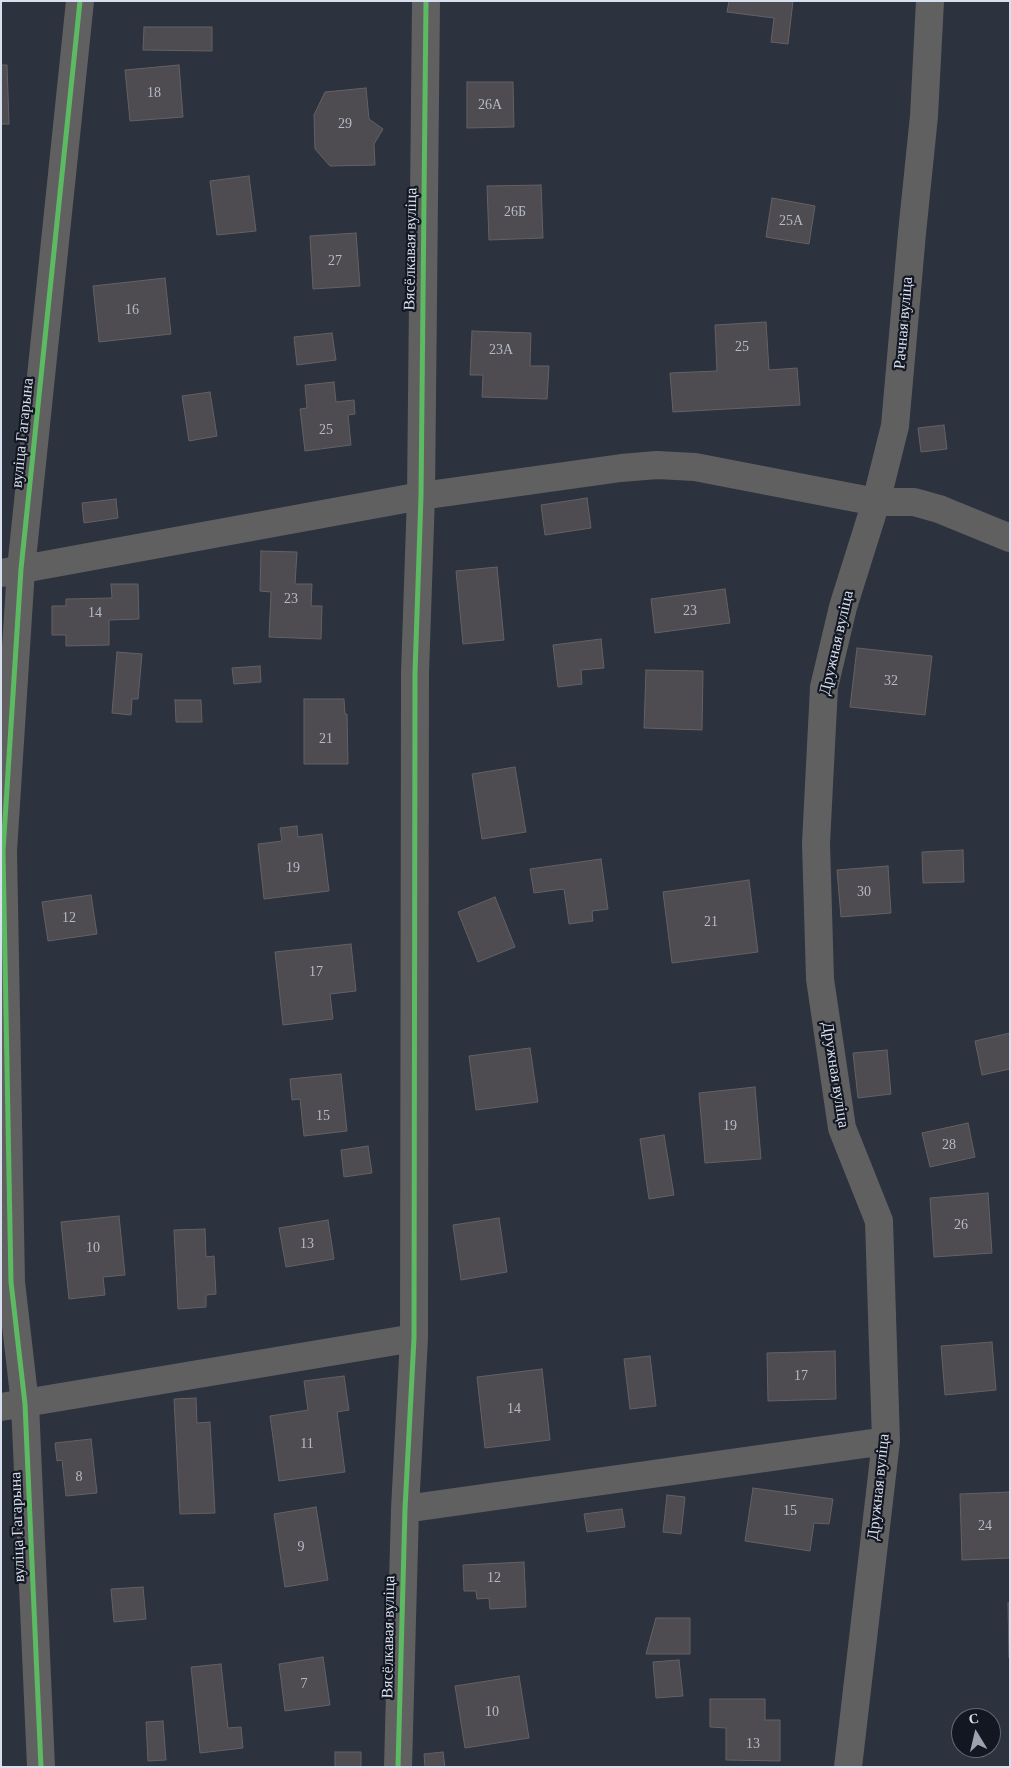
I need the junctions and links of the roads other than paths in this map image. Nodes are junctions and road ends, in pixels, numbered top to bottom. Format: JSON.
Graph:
{"nodes":[{"id":1,"x":80,"y":1,"type":"edge"},
{"id":2,"x":426,"y":1,"type":"edge"},
{"id":3,"x":930,"y":1,"type":"edge"},
{"id":4,"x":421,"y":496,"type":"junction"},
{"id":5,"x":876,"y":502,"type":"junction"},
{"id":6,"x":1010,"y":538,"type":"edge"},
{"id":7,"x":11,"y":571,"type":"edge"},
{"id":8,"x":414,"y":1338,"type":"junction"},
{"id":9,"x":13,"y":1406,"type":"edge"},
{"id":10,"x":886,"y":1441,"type":"junction"},
{"id":11,"x":405,"y":1509,"type":"junction"},
{"id":12,"x":41,"y":1767,"type":"edge"},
{"id":13,"x":398,"y":1767,"type":"edge"},
{"id":14,"x":848,"y":1767,"type":"edge"}],
"edges":[{"from":1,"to":7,"type":"street","name":"вуліца Гагарына"},
{"from":2,"to":4,"type":"street","name":"Вясёлкавая вуліца"},
{"from":3,"to":5,"type":"street","name":"Рачная вуліца"},
{"from":4,"to":5,"type":"street"},
{"from":4,"to":7,"type":"street"},
{"from":4,"to":8,"type":"street","name":"Вясёлкавая вуліца"},
{"from":5,"to":6,"type":"street"},
{"from":5,"to":10,"type":"street","name":"Дружная вуліца"},
{"from":7,"to":9,"type":"street","name":"вуліца Гагарына"},
{"from":8,"to":9,"type":"street"},
{"from":8,"to":11,"type":"street","name":"Вясёлкавая вуліца"},
{"from":9,"to":12,"type":"street","name":"вуліца Гагарына"},
{"from":10,"to":11,"type":"street"},
{"from":10,"to":14,"type":"street","name":"Дружная вуліца"},
{"from":11,"to":13,"type":"street","name":"Вясёлкавая вуліца"}]}
